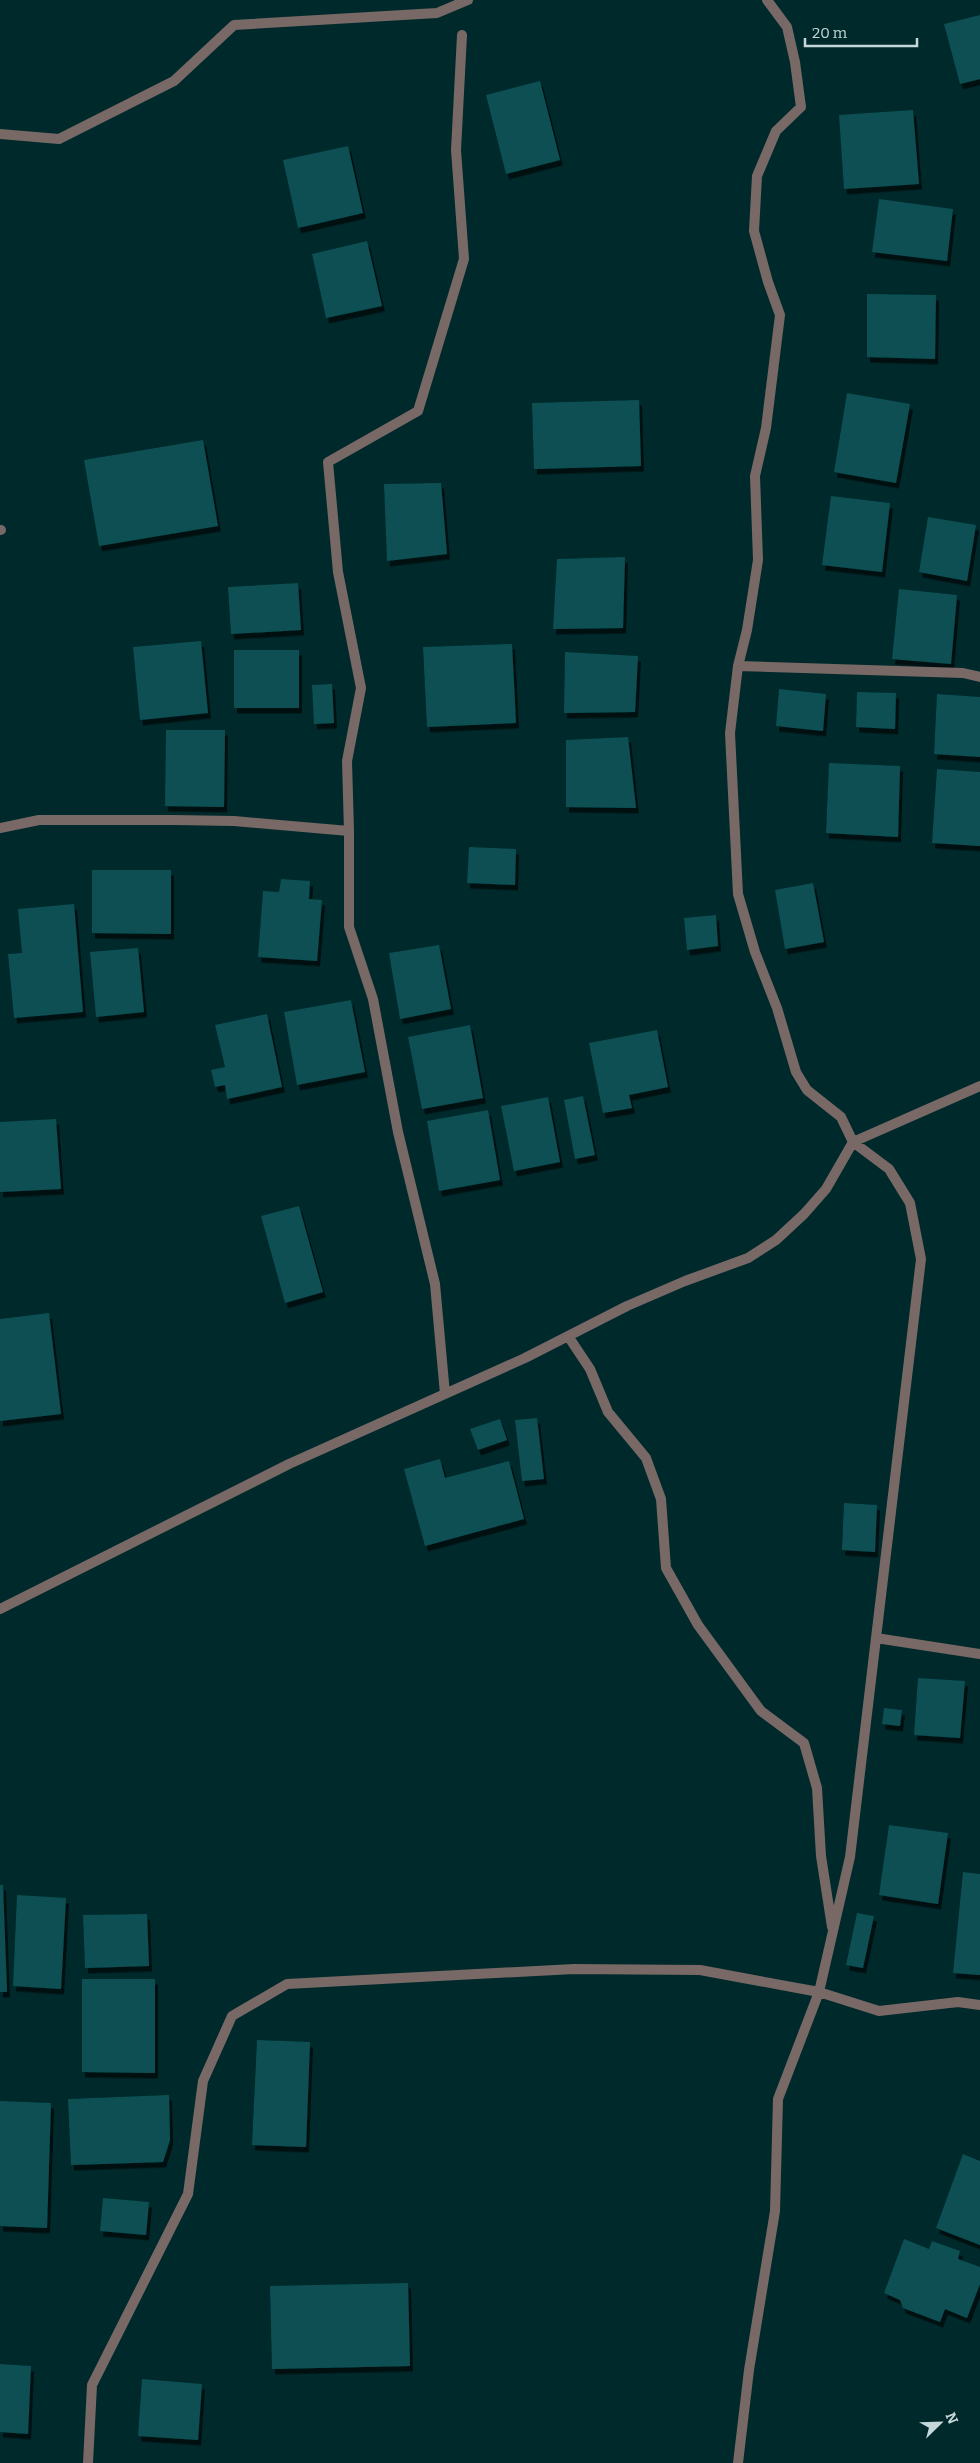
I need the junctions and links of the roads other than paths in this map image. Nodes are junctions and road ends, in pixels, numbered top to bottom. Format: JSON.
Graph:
{"nodes":[{"id":1,"x":468,"y":0,"type":"edge"},
{"id":2,"x":767,"y":0,"type":"edge"},
{"id":3,"x":462,"y":35,"type":"dead end"},
{"id":4,"x":0,"y":134,"type":"edge"},
{"id":5,"x":738,"y":666,"type":"junction"},
{"id":6,"x":980,"y":677,"type":"edge"},
{"id":7,"x":0,"y":828,"type":"edge"},
{"id":8,"x":348,"y":831,"type":"junction"},
{"id":9,"x":980,"y":1086,"type":"edge"},
{"id":10,"x":853,"y":1142,"type":"junction"},
{"id":11,"x":568,"y":1336,"type":"junction"},
{"id":12,"x":445,"y":1394,"type":"junction"},
{"id":13,"x":0,"y":1609,"type":"edge"},
{"id":14,"x":876,"y":1638,"type":"junction"},
{"id":15,"x":980,"y":1654,"type":"edge"},
{"id":16,"x":832,"y":1932,"type":"junction"},
{"id":17,"x":819,"y":1992,"type":"junction"},
{"id":18,"x":980,"y":2005,"type":"edge"},
{"id":19,"x":88,"y":2463,"type":"edge"},
{"id":20,"x":738,"y":2463,"type":"edge"}],
"edges":[{"from":1,"to":4,"type":"street"},
{"from":2,"to":5,"type":"street"},
{"from":3,"to":8,"type":"street"},
{"from":5,"to":6,"type":"street"},
{"from":5,"to":10,"type":"street"},
{"from":7,"to":8,"type":"street"},
{"from":8,"to":12,"type":"street"},
{"from":9,"to":10,"type":"street"},
{"from":10,"to":11,"type":"street"},
{"from":10,"to":14,"type":"street"},
{"from":11,"to":12,"type":"street"},
{"from":11,"to":16,"type":"street"},
{"from":12,"to":13,"type":"street"},
{"from":14,"to":15,"type":"street"},
{"from":14,"to":16,"type":"street"},
{"from":16,"to":17,"type":"street"},
{"from":17,"to":18,"type":"street"},
{"from":17,"to":19,"type":"street"},
{"from":17,"to":20,"type":"street"}]}
